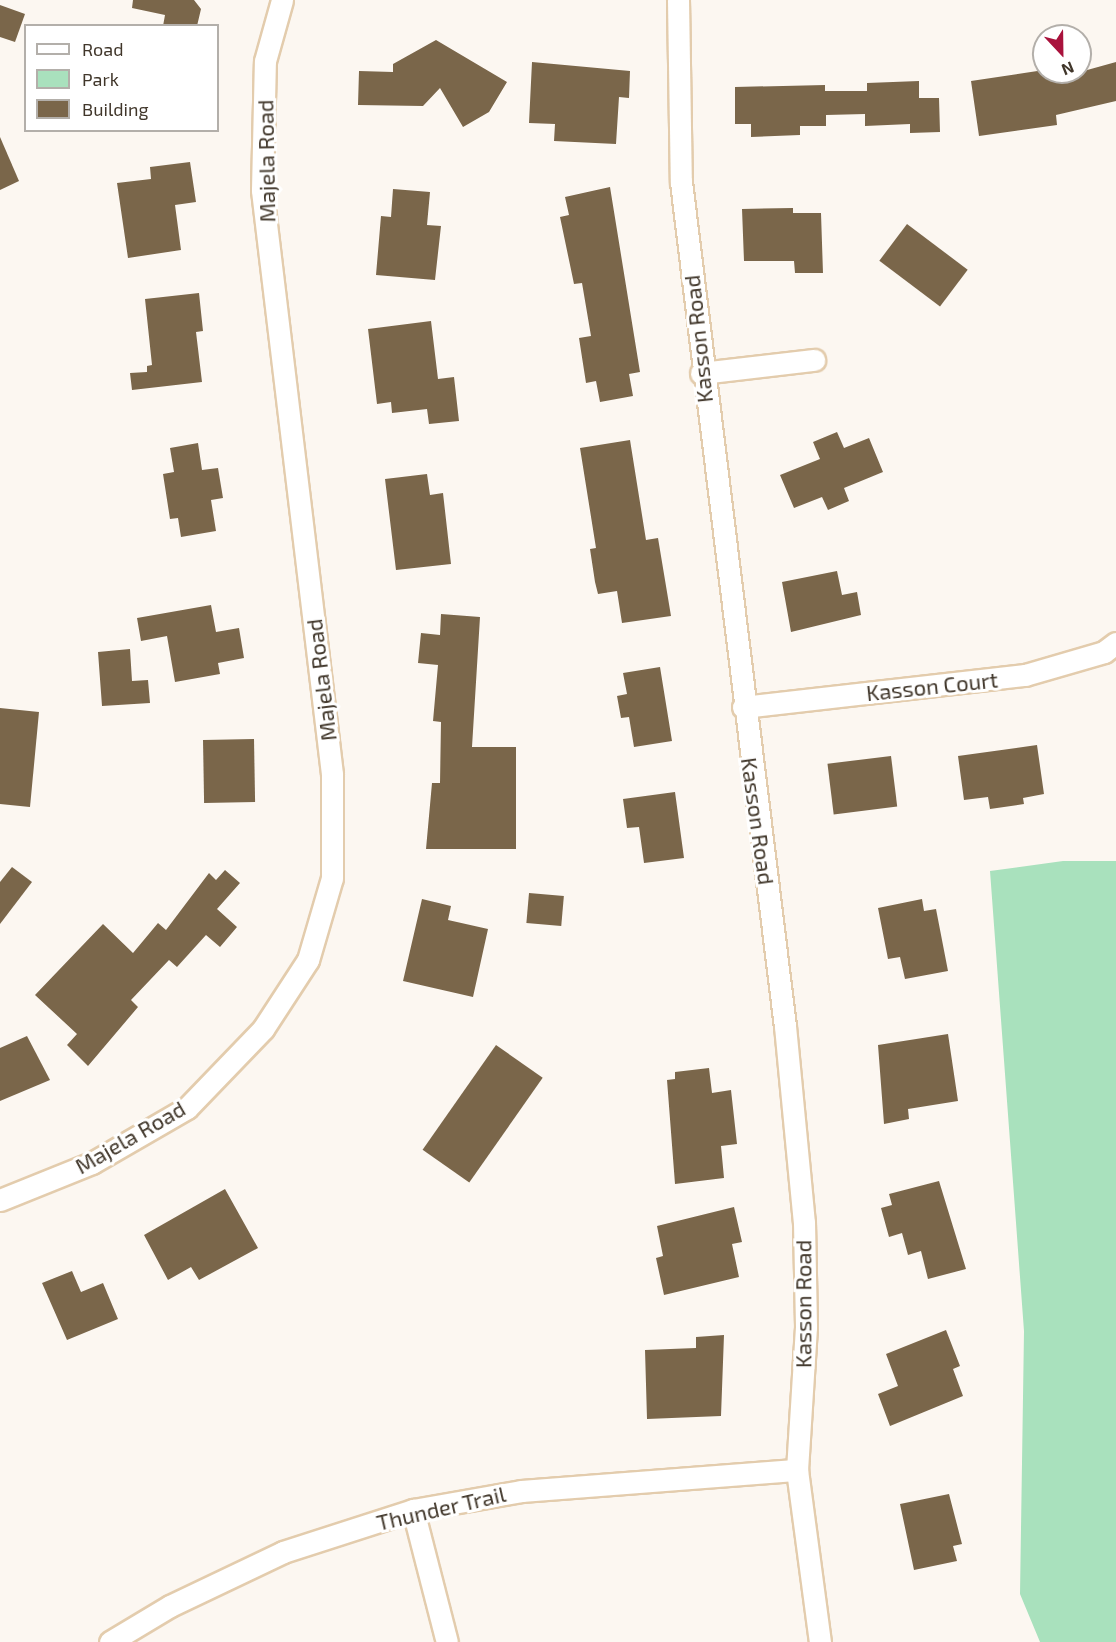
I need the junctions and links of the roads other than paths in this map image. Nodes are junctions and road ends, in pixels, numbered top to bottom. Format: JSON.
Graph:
{"nodes":[{"id":1,"x":282,"y":0,"type":"edge"},
{"id":2,"x":678,"y":0,"type":"edge"},
{"id":3,"x":814,"y":360,"type":"dead end"},
{"id":4,"x":701,"y":373,"type":"junction"},
{"id":5,"x":1116,"y":643,"type":"edge"},
{"id":6,"x":743,"y":707,"type":"junction"},
{"id":7,"x":0,"y":1200,"type":"edge"},
{"id":8,"x":797,"y":1470,"type":"junction"},
{"id":9,"x":413,"y":1510,"type":"junction"},
{"id":10,"x":110,"y":1642,"type":"edge"},
{"id":11,"x":447,"y":1642,"type":"edge"},
{"id":12,"x":820,"y":1642,"type":"edge"}],
"edges":[{"from":1,"to":7,"type":"street","name":"Majela Road"},
{"from":2,"to":4,"type":"street","name":"Kasson Road"},
{"from":3,"to":4,"type":"street"},
{"from":4,"to":6,"type":"street","name":"Kasson Road"},
{"from":5,"to":6,"type":"street","name":"Kasson Court"},
{"from":6,"to":8,"type":"street","name":"Kasson Road"},
{"from":8,"to":9,"type":"street","name":"Thunder Trail"},
{"from":8,"to":12,"type":"street","name":"Kasson Road"},
{"from":9,"to":10,"type":"street","name":"Thunder Trail"},
{"from":9,"to":11,"type":"street"}]}
